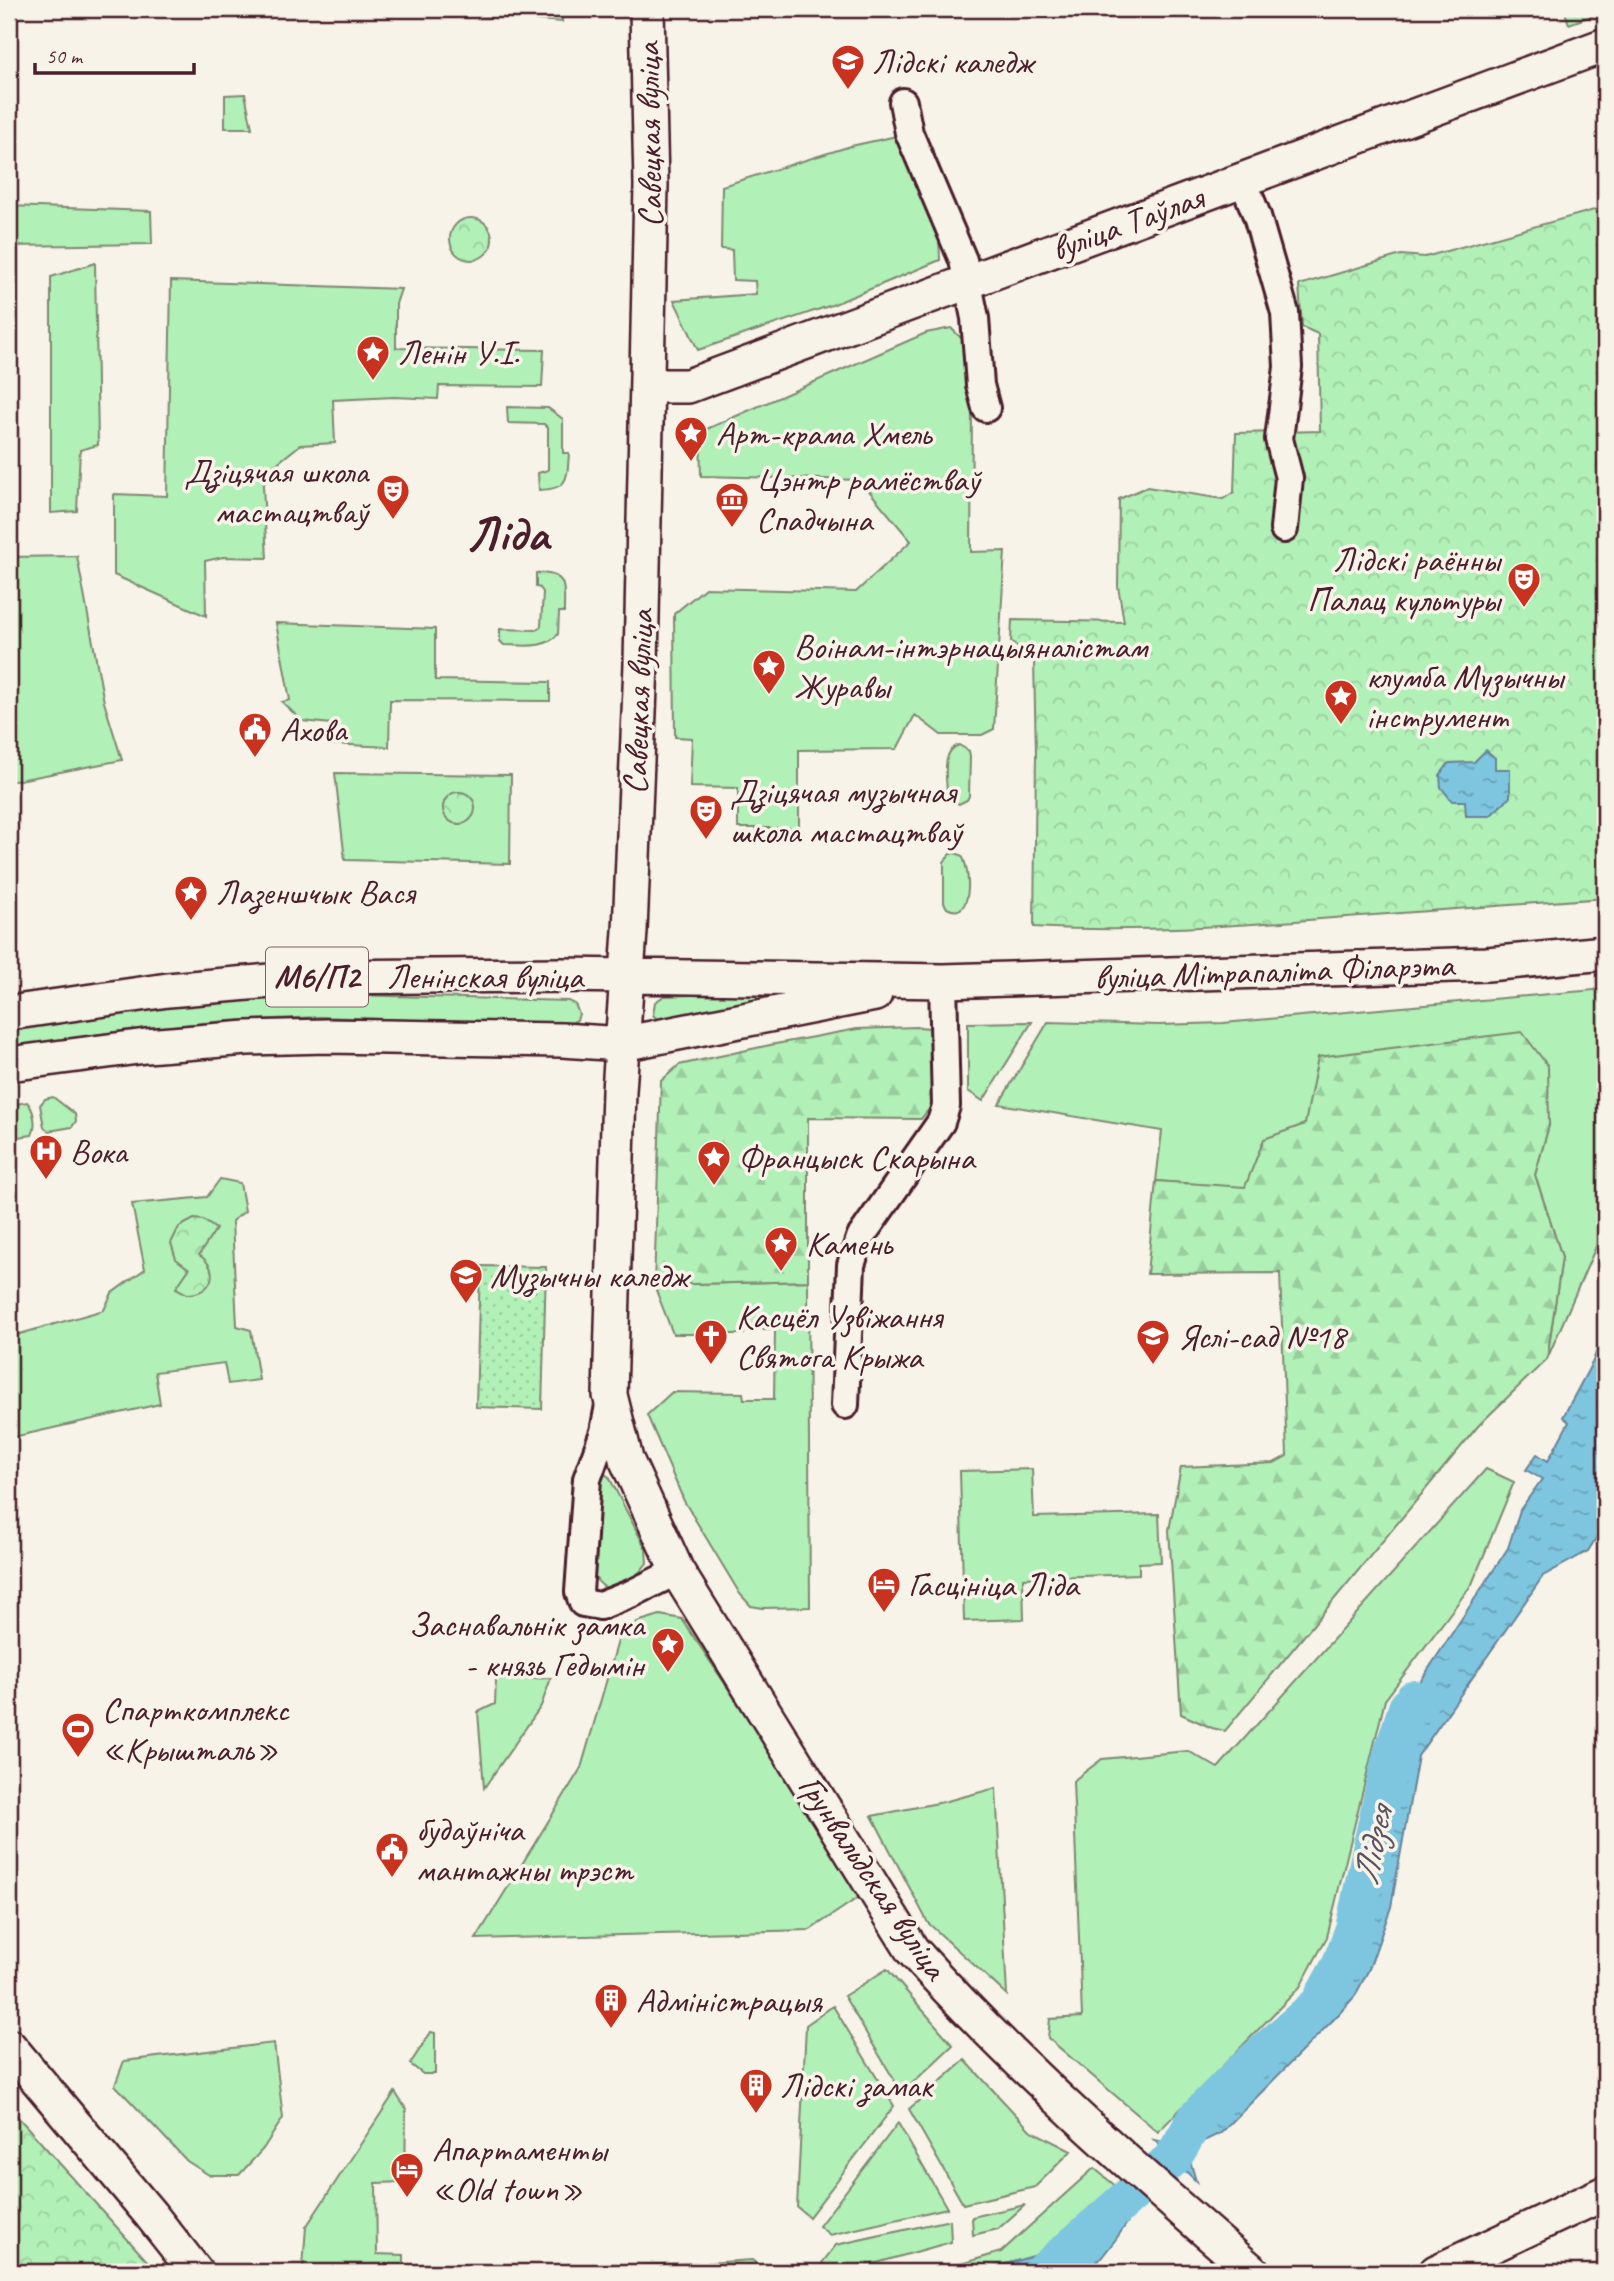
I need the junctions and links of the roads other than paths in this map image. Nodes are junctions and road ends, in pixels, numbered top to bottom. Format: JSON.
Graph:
{"nodes":[{"id":1,"x":648,"y":9,"type":"edge"},
{"id":2,"x":1605,"y":45,"type":"edge"},
{"id":3,"x":903,"y":102,"type":"dead end"},
{"id":4,"x":1243,"y":180,"type":"junction"},
{"id":5,"x":967,"y":282,"type":"junction"},
{"id":6,"x":646,"y":386,"type":"junction"},
{"id":7,"x":986,"y":408,"type":"dead end"},
{"id":8,"x":1284,"y":529,"type":"dead end"},
{"id":9,"x":1605,"y":953,"type":"edge"},
{"id":10,"x":627,"y":975,"type":"junction"},
{"id":11,"x":943,"y":981,"type":"junction"},
{"id":12,"x":9,"y":1013,"type":"edge"},
{"id":13,"x":622,"y":1044,"type":"junction"},
{"id":14,"x":9,"y":1064,"type":"edge"},
{"id":15,"x":610,"y":1395,"type":"junction"},
{"id":16,"x":845,"y":1405,"type":"dead end"},
{"id":17,"x":677,"y":1571,"type":"junction"},
{"id":18,"x":9,"y":2046,"type":"edge"},
{"id":19,"x":1605,"y":2193,"type":"edge"},
{"id":20,"x":196,"y":2272,"type":"edge"},
{"id":21,"x":1253,"y":2272,"type":"edge"},
{"id":22,"x":1436,"y":2272,"type":"edge"}],
"edges":[{"from":1,"to":6,"type":"main road","name":"Савецкая вуліца"},
{"from":2,"to":4,"type":"main road","name":"вуліца Таўлая"},
{"from":3,"to":5,"type":"street"},
{"from":4,"to":5,"type":"main road","name":"вуліца Таўлая"},
{"from":4,"to":8,"type":"street"},
{"from":5,"to":6,"type":"main road","name":"вуліца Таўлая"},
{"from":5,"to":7,"type":"street"},
{"from":6,"to":10,"type":"main road","name":"Савецкая вуліца"},
{"from":9,"to":11,"type":"main road","name":"вуліца Мітрапаліта Філарэта"},
{"from":10,"to":11,"type":"main road","name":"вуліца Мітрапаліта Філарэта"},
{"from":10,"to":12,"type":"main road","name":"Ленінская вуліца","number":"М6/П2"},
{"from":10,"to":13,"type":"main road","name":"Савецкая вуліца"},
{"from":11,"to":13,"type":"main road","name":"вуліца Мітрапаліта Філарэта"},
{"from":11,"to":16,"type":"street"},
{"from":13,"to":14,"type":"main road","name":"Ленінская вуліца","number":"М6/П2"},
{"from":13,"to":15,"type":"main road","name":"Савецкая вуліца"},
{"from":15,"to":17,"type":"main road","name":"Грунвальдская вуліца"},
{"from":15,"to":17,"type":"street"},
{"from":17,"to":21,"type":"main road","name":"Грунвальдская вуліца"},
{"from":18,"to":20,"type":"main road"},
{"from":19,"to":22,"type":"main road"}]}
